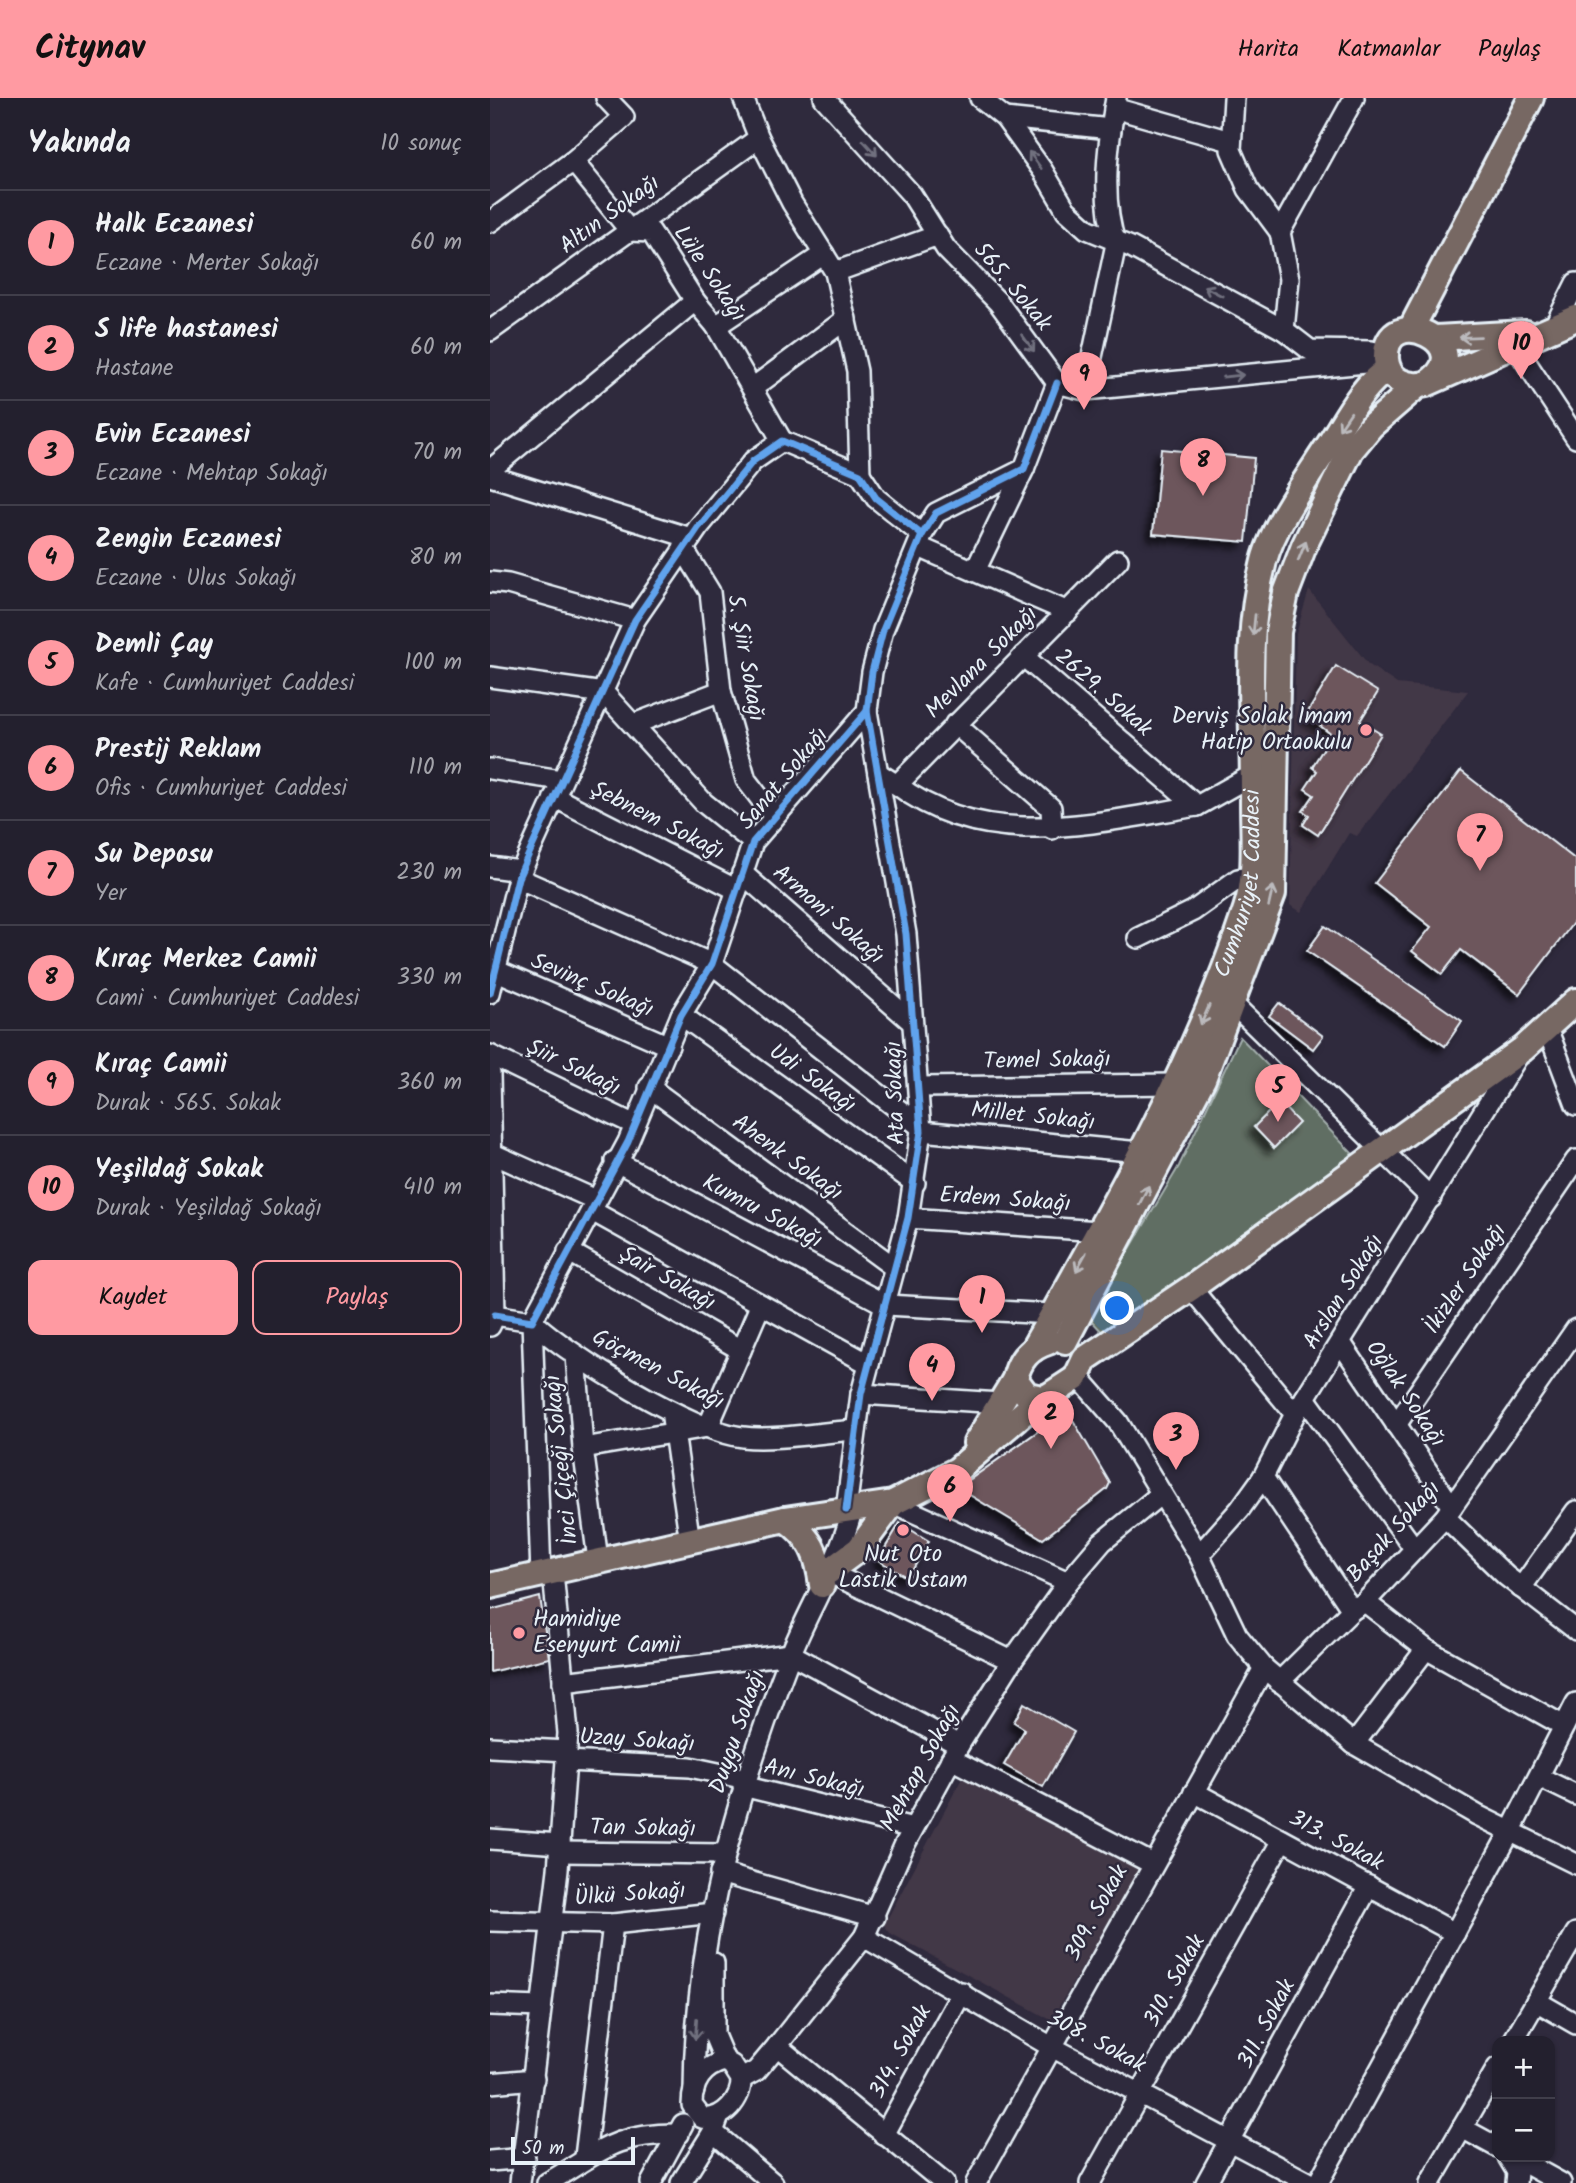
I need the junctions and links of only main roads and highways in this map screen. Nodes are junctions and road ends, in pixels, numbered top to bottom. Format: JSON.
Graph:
{"nodes":[{"id":1,"x":1531,"y":98,"type":"edge"},
{"id":2,"x":1576,"y":318,"type":"edge"},
{"id":3,"x":1553,"y":329,"type":"junction"},
{"id":4,"x":1425,"y":333,"type":"junction"},
{"id":5,"x":1387,"y":360,"type":"junction"},
{"id":6,"x":1421,"y":385,"type":"junction"},
{"id":7,"x":1576,"y":1001,"type":"edge"},
{"id":8,"x":1065,"y":1341,"type":"junction"},
{"id":9,"x":1033,"y":1349,"type":"junction"},
{"id":10,"x":1081,"y":1367,"type":"junction"},
{"id":11,"x":1015,"y":1379,"type":"junction"},
{"id":12,"x":1044,"y":1398,"type":"junction"},
{"id":13,"x":957,"y":1470,"type":"junction"},
{"id":14,"x":893,"y":1503,"type":"junction"},
{"id":15,"x":785,"y":1519,"type":"junction"},
{"id":16,"x":490,"y":1586,"type":"edge"}],
"edges":[{"from":1,"to":4,"type":"main road"},
{"from":2,"to":3,"type":"main road"},
{"from":3,"to":4,"type":"main road","one_way":true},
{"from":3,"to":6,"type":"main road"},
{"from":4,"to":5,"type":"main road"},
{"from":4,"to":6,"type":"main road"},
{"from":5,"to":6,"type":"main road"},
{"from":5,"to":9,"type":"main road","name":"Cumhuriyet Caddesi","one_way":true},
{"from":8,"to":6,"type":"main road","name":"Cumhuriyet Caddesi","one_way":true},
{"from":7,"to":10,"type":"main road"},
{"from":8,"to":9,"type":"main road"},
{"from":8,"to":10,"type":"main road"},
{"from":9,"to":11,"type":"main road"},
{"from":10,"to":12,"type":"main road"},
{"from":11,"to":12,"type":"main road"},
{"from":11,"to":13,"type":"main road"},
{"from":12,"to":13,"type":"main road"},
{"from":13,"to":14,"type":"main road"},
{"from":14,"to":15,"type":"main road"},
{"from":14,"to":15,"type":"main road"},
{"from":15,"to":16,"type":"main road"}]}
